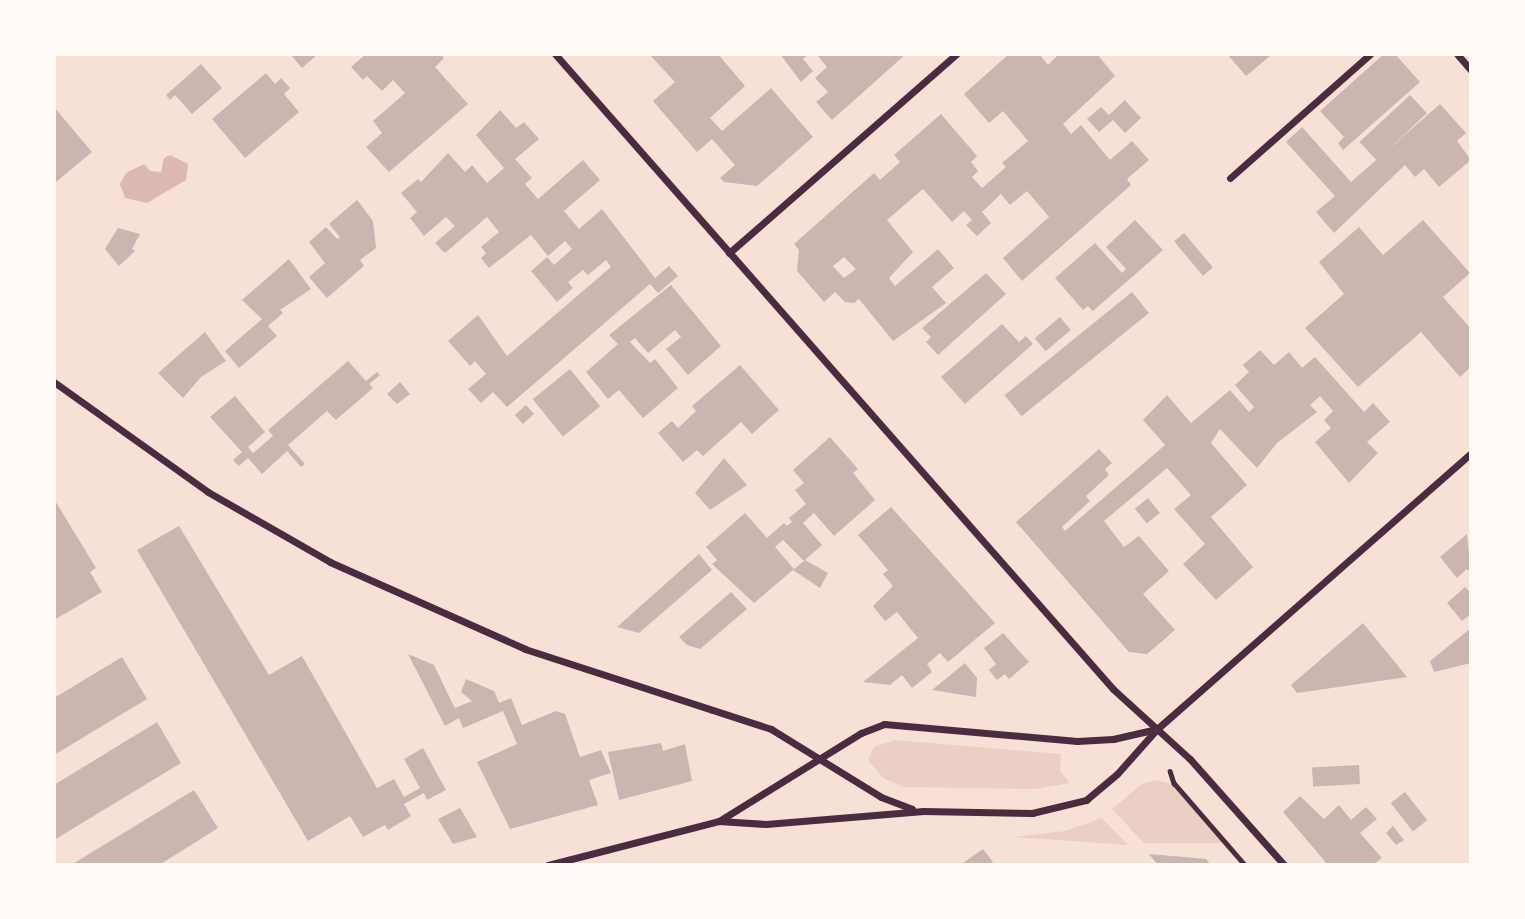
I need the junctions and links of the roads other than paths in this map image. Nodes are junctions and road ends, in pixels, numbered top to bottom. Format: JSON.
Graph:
{"nodes":[{"id":1,"x":555,"y":54,"type":"edge"},
{"id":2,"x":956,"y":54,"type":"edge"},
{"id":3,"x":1370,"y":54,"type":"edge"},
{"id":4,"x":1457,"y":54,"type":"edge"},
{"id":5,"x":1471,"y":71,"type":"edge"},
{"id":6,"x":1230,"y":178,"type":"dead end"},
{"id":7,"x":729,"y":253,"type":"junction"},
{"id":8,"x":54,"y":382,"type":"edge"},
{"id":9,"x":1471,"y":453,"type":"edge"},
{"id":10,"x":1157,"y":729,"type":"junction"},
{"id":11,"x":821,"y":758,"type":"junction"},
{"id":12,"x":923,"y":811,"type":"junction"},
{"id":13,"x":719,"y":821,"type":"junction"},
{"id":14,"x":548,"y":865,"type":"edge"},
{"id":15,"x":1283,"y":865,"type":"edge"}],
"edges":[{"from":1,"to":7,"type":"street"},
{"from":2,"to":7,"type":"street"},
{"from":3,"to":6,"type":"street"},
{"from":4,"to":5,"type":"street"},
{"from":7,"to":10,"type":"street"},
{"from":8,"to":11,"type":"street"},
{"from":9,"to":10,"type":"street"},
{"from":10,"to":11,"type":"street"},
{"from":10,"to":12,"type":"street"},
{"from":10,"to":15,"type":"street"},
{"from":11,"to":12,"type":"street"},
{"from":11,"to":13,"type":"street"},
{"from":12,"to":13,"type":"street"},
{"from":13,"to":14,"type":"street"}]}
